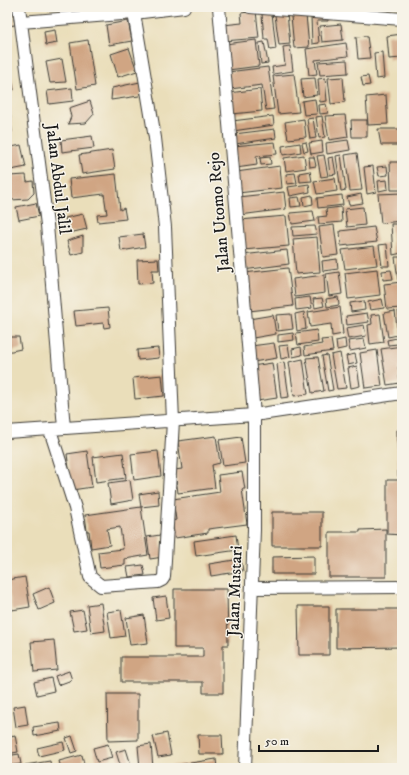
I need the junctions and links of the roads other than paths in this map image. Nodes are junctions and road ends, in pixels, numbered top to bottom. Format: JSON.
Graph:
{"nodes":[{"id":1,"x":19,"y":7,"type":"edge"},
{"id":2,"x":184,"y":7,"type":"edge"},
{"id":3,"x":219,"y":7,"type":"edge"},
{"id":4,"x":250,"y":7,"type":"edge"},
{"id":5,"x":133,"y":10,"type":"edge"},
{"id":6,"x":402,"y":19,"type":"edge"},
{"id":7,"x":21,"y":22,"type":"junction"},
{"id":8,"x":402,"y":393,"type":"edge"},
{"id":9,"x":254,"y":415,"type":"junction"},
{"id":10,"x":173,"y":422,"type":"junction"},
{"id":11,"x":64,"y":428,"type":"junction"},
{"id":12,"x":50,"y":430,"type":"junction"},
{"id":13,"x":7,"y":432,"type":"edge"},
{"id":14,"x":402,"y":587,"type":"edge"},
{"id":15,"x":252,"y":588,"type":"junction"},
{"id":16,"x":245,"y":768,"type":"edge"}],
"edges":[{"from":1,"to":7,"type":"street","name":"Jalan Abdul Jalil"},
{"from":2,"to":5,"type":"street"},
{"from":3,"to":9,"type":"street","name":"Jalan Utomo Rejo"},
{"from":4,"to":6,"type":"street"},
{"from":5,"to":7,"type":"street"},
{"from":5,"to":10,"type":"street"},
{"from":7,"to":11,"type":"street","name":"Jalan Abdul Jalil"},
{"from":8,"to":9,"type":"street"},
{"from":9,"to":10,"type":"street"},
{"from":9,"to":15,"type":"street","name":"Jalan Mustari"},
{"from":10,"to":11,"type":"street"},
{"from":10,"to":12,"type":"street"},
{"from":11,"to":12,"type":"street"},
{"from":12,"to":13,"type":"street"},
{"from":14,"to":15,"type":"street"},
{"from":15,"to":16,"type":"street","name":"Jalan Mustari"}]}
